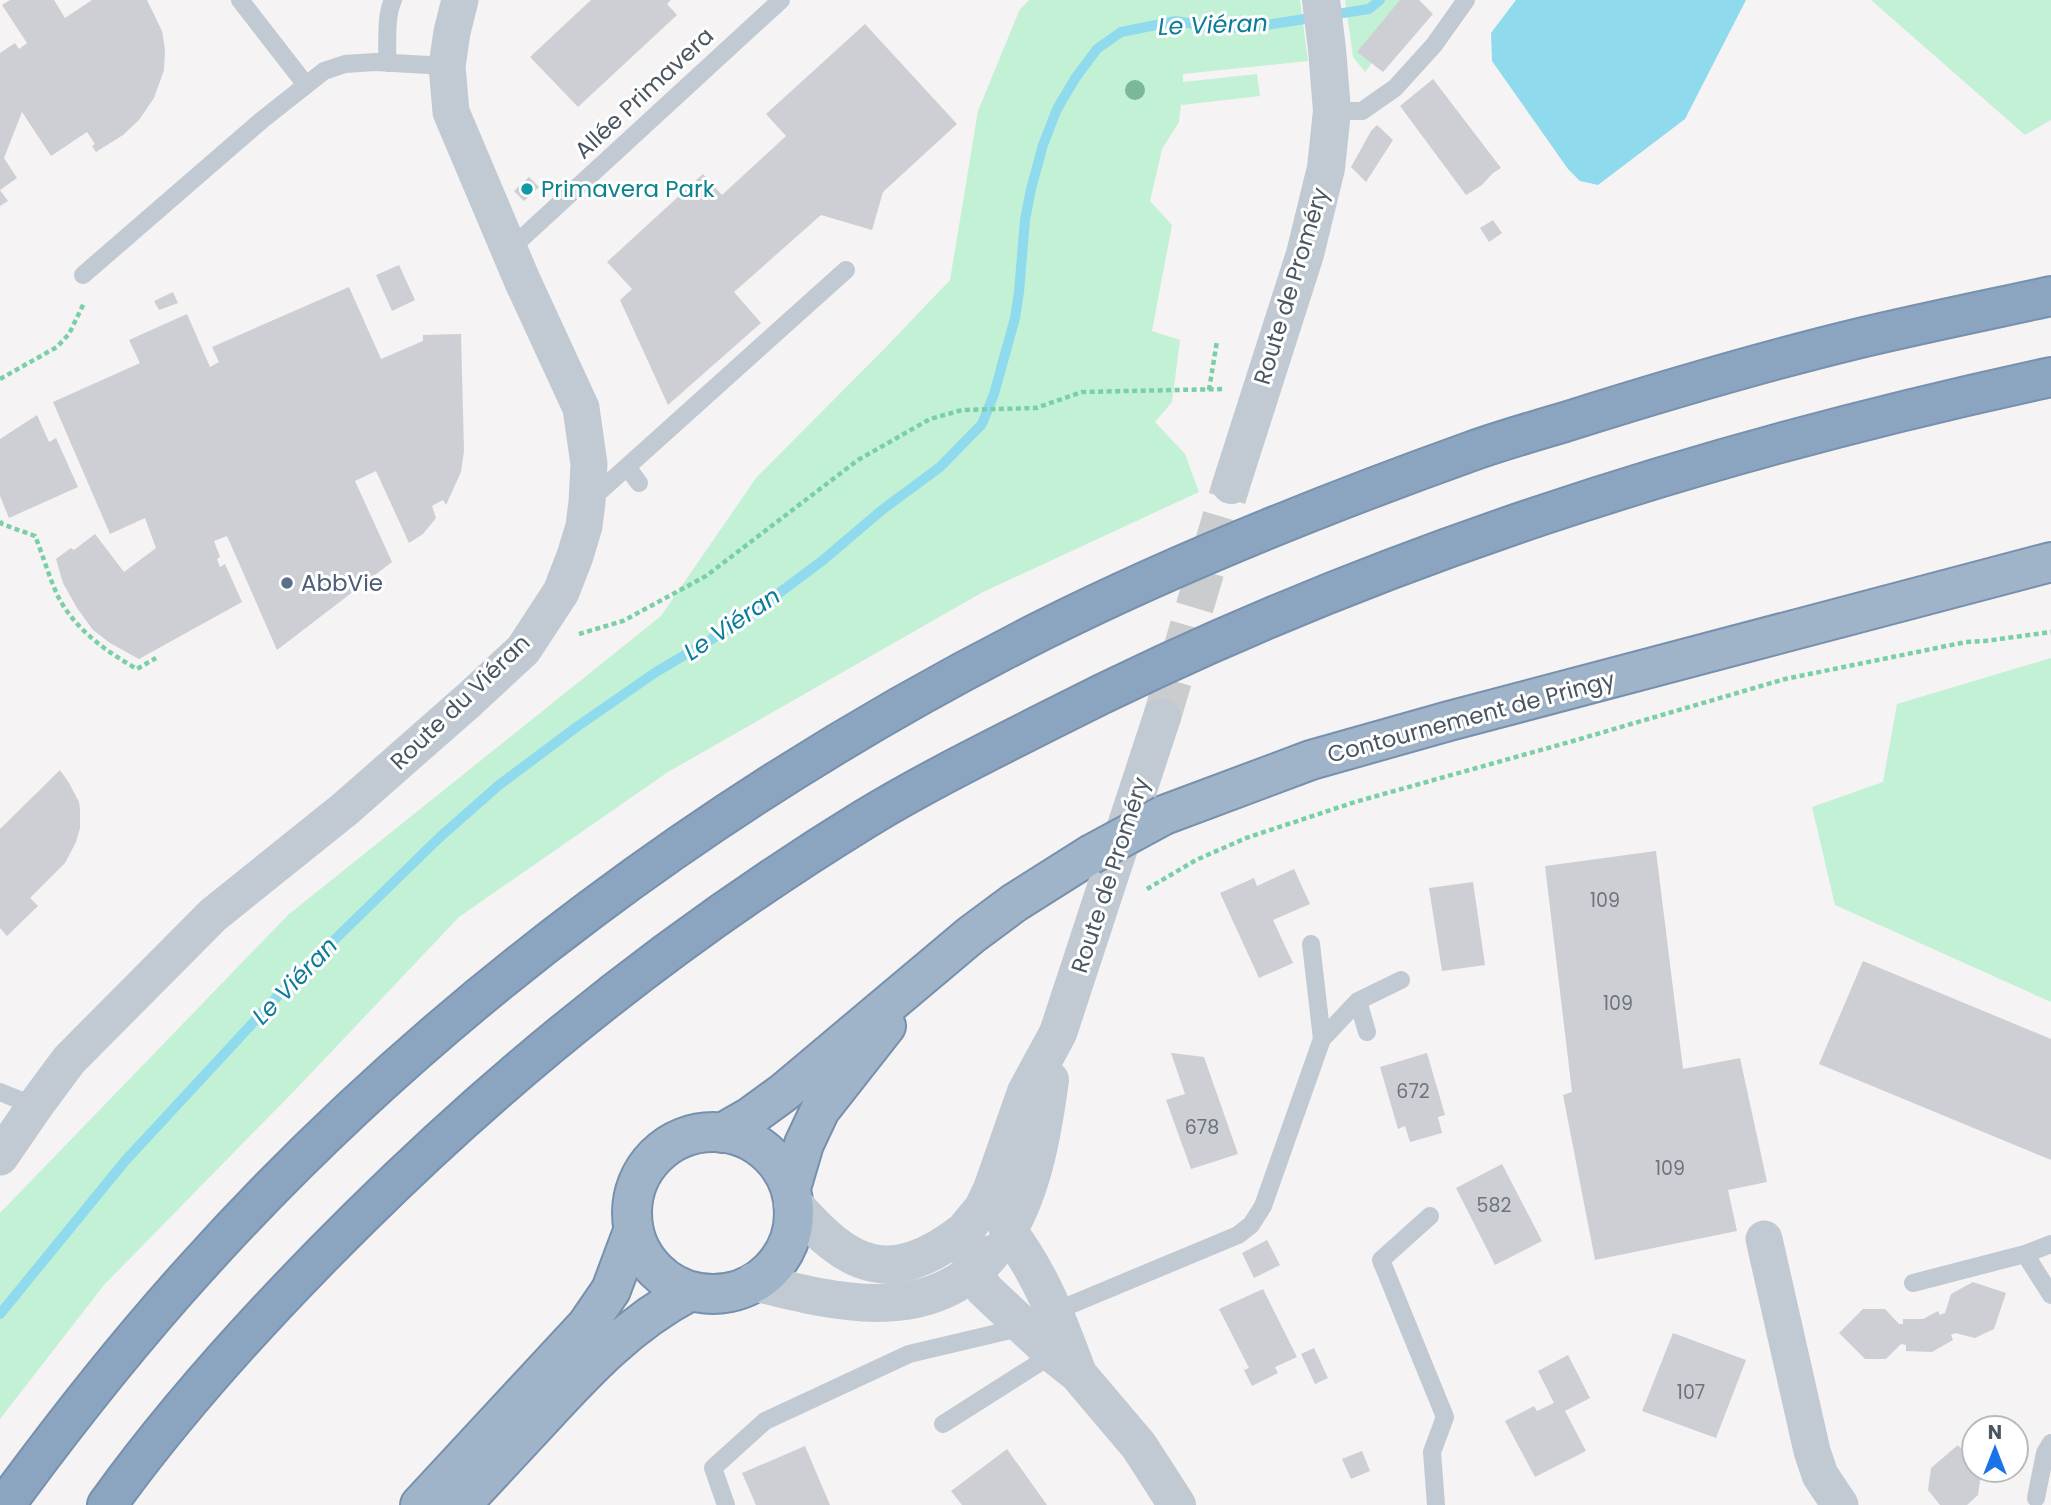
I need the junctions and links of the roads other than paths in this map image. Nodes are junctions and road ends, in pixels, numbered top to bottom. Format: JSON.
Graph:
{"nodes":[{"id":1,"x":240,"y":0,"type":"edge"},
{"id":2,"x":393,"y":0,"type":"edge"},
{"id":3,"x":460,"y":0,"type":"edge"},
{"id":4,"x":782,"y":0,"type":"edge"},
{"id":5,"x":1321,"y":0,"type":"edge"},
{"id":6,"x":1466,"y":0,"type":"edge"},
{"id":7,"x":387,"y":63,"type":"junction"},
{"id":8,"x":447,"y":66,"type":"junction"},
{"id":9,"x":306,"y":85,"type":"junction"},
{"id":10,"x":1332,"y":111,"type":"junction"},
{"id":11,"x":509,"y":250,"type":"junction"},
{"id":12,"x":846,"y":270,"type":"dead end"},
{"id":13,"x":83,"y":275,"type":"road end"},
{"id":14,"x":2051,"y":296,"type":"edge"},
{"id":15,"x":2051,"y":377,"type":"edge"},
{"id":16,"x":628,"y":468,"type":"junction"},
{"id":17,"x":639,"y":482,"type":"dead end"},
{"id":18,"x":1231,"y":485,"type":"tunnel mouth"},
{"id":19,"x":587,"y":502,"type":"junction"},
{"id":20,"x":2051,"y":562,"type":"edge"},
{"id":21,"x":1162,"y":717,"type":"tunnel mouth"},
{"id":22,"x":1311,"y":944,"type":"dead end"},
{"id":23,"x":933,"y":966,"type":"junction"},
{"id":24,"x":1401,"y":980,"type":"dead end"},
{"id":25,"x":1358,"y":1001,"type":"junction"},
{"id":26,"x":1367,"y":1032,"type":"dead end"},
{"id":27,"x":1058,"y":1033,"type":"junction"},
{"id":28,"x":1322,"y":1039,"type":"junction"},
{"id":29,"x":0,"y":1092,"type":"edge"},
{"id":30,"x":35,"y":1106,"type":"junction"},
{"id":31,"x":722,"y":1133,"type":"junction"},
{"id":32,"x":0,"y":1157,"type":"edge"},
{"id":33,"x":792,"y":1196,"type":"junction"},
{"id":34,"x":1430,"y":1216,"type":"dead end"},
{"id":35,"x":633,"y":1231,"type":"junction"},
{"id":36,"x":964,"y":1231,"type":"junction"},
{"id":37,"x":1008,"y":1231,"type":"junction"},
{"id":38,"x":1764,"y":1239,"type":"dead end"},
{"id":39,"x":2051,"y":1244,"type":"edge"},
{"id":40,"x":2025,"y":1254,"type":"junction"},
{"id":41,"x":974,"y":1271,"type":"junction"},
{"id":42,"x":754,"y":1282,"type":"junction"},
{"id":43,"x":1913,"y":1283,"type":"dead end"},
{"id":44,"x":689,"y":1292,"type":"junction"},
{"id":45,"x":2051,"y":1295,"type":"edge"},
{"id":46,"x":1039,"y":1319,"type":"junction"},
{"id":47,"x":1065,"y":1364,"type":"junction"},
{"id":48,"x":943,"y":1424,"type":"dead end"},
{"id":49,"x":2051,"y":1443,"type":"edge"},
{"id":50,"x":2036,"y":1499,"type":"dead end"},
{"id":51,"x":5,"y":1505,"type":"edge"},
{"id":52,"x":107,"y":1505,"type":"edge"},
{"id":53,"x":420,"y":1505,"type":"edge"},
{"id":54,"x":461,"y":1505,"type":"edge"},
{"id":55,"x":726,"y":1505,"type":"edge"},
{"id":56,"x":1177,"y":1505,"type":"edge"},
{"id":57,"x":1436,"y":1505,"type":"edge"},
{"id":58,"x":1840,"y":1505,"type":"edge"}],
"edges":[{"from":1,"to":9,"type":"lane"},
{"from":2,"to":7,"type":"lane"},
{"from":3,"to":8,"type":"street","name":"Route du Viéran"},
{"from":4,"to":11,"type":"lane","name":"Allée Primavera"},
{"from":5,"to":10,"type":"street","name":"Route de Proméry"},
{"from":6,"to":10,"type":"lane"},
{"from":7,"to":8,"type":"lane"},
{"from":7,"to":9,"type":"lane"},
{"from":8,"to":11,"type":"street","name":"Route du Viéran"},
{"from":9,"to":13,"type":"lane"},
{"from":10,"to":18,"type":"street","name":"Route de Proméry"},
{"from":11,"to":19,"type":"street","name":"Route du Viéran"},
{"from":12,"to":16,"type":"lane"},
{"from":14,"to":51,"type":"highway"},
{"from":15,"to":52,"type":"highway"},
{"from":16,"to":17,"type":"lane"},
{"from":16,"to":19,"type":"lane"},
{"from":19,"to":30,"type":"street","name":"Route du Viéran"},
{"from":20,"to":23,"type":"highway","name":"Contournement de Pringy","bridge":true},
{"from":21,"to":27,"type":"street","name":"Route de Proméry"},
{"from":22,"to":28,"type":"lane"},
{"from":23,"to":31,"type":"highway","name":"Contournement de Pringy"},
{"from":23,"to":33,"type":"highway","name":"Contournement de Pringy"},
{"from":24,"to":25,"type":"lane"},
{"from":25,"to":26,"type":"lane"},
{"from":25,"to":28,"type":"lane"},
{"from":27,"to":36,"type":"street","name":"Route de Proméry"},
{"from":27,"to":37,"type":"street","name":"Route de Proméry"},
{"from":28,"to":46,"type":"lane"},
{"from":29,"to":30,"type":"lane"},
{"from":30,"to":32,"type":"street","name":"Route du Viéran"},
{"from":31,"to":33,"type":"highway","name":"Contournement de Pringy"},
{"from":31,"to":35,"type":"highway","name":"Contournement de Pringy"},
{"from":33,"to":36,"type":"street","name":"Route de Proméry"},
{"from":33,"to":42,"type":"highway","name":"Contournement de Pringy"},
{"from":34,"to":57,"type":"lane"},
{"from":35,"to":44,"type":"highway","name":"Contournement de Pringy"},
{"from":35,"to":53,"type":"highway","name":"Contournement de Pringy"},
{"from":36,"to":41,"type":"street"},
{"from":37,"to":41,"type":"street","name":"Route de Proméry"},
{"from":37,"to":46,"type":"street"},
{"from":38,"to":58,"type":"street"},
{"from":39,"to":40,"type":"lane"},
{"from":40,"to":43,"type":"lane"},
{"from":40,"to":45,"type":"lane"},
{"from":41,"to":42,"type":"street","name":"Route de Proméry"},
{"from":41,"to":46,"type":"street"},
{"from":42,"to":44,"type":"highway","name":"Contournement de Pringy"},
{"from":44,"to":54,"type":"highway"},
{"from":46,"to":47,"type":"street"},
{"from":46,"to":55,"type":"lane"},
{"from":47,"to":48,"type":"lane"},
{"from":47,"to":56,"type":"street"},
{"from":49,"to":50,"type":"lane"}]}
